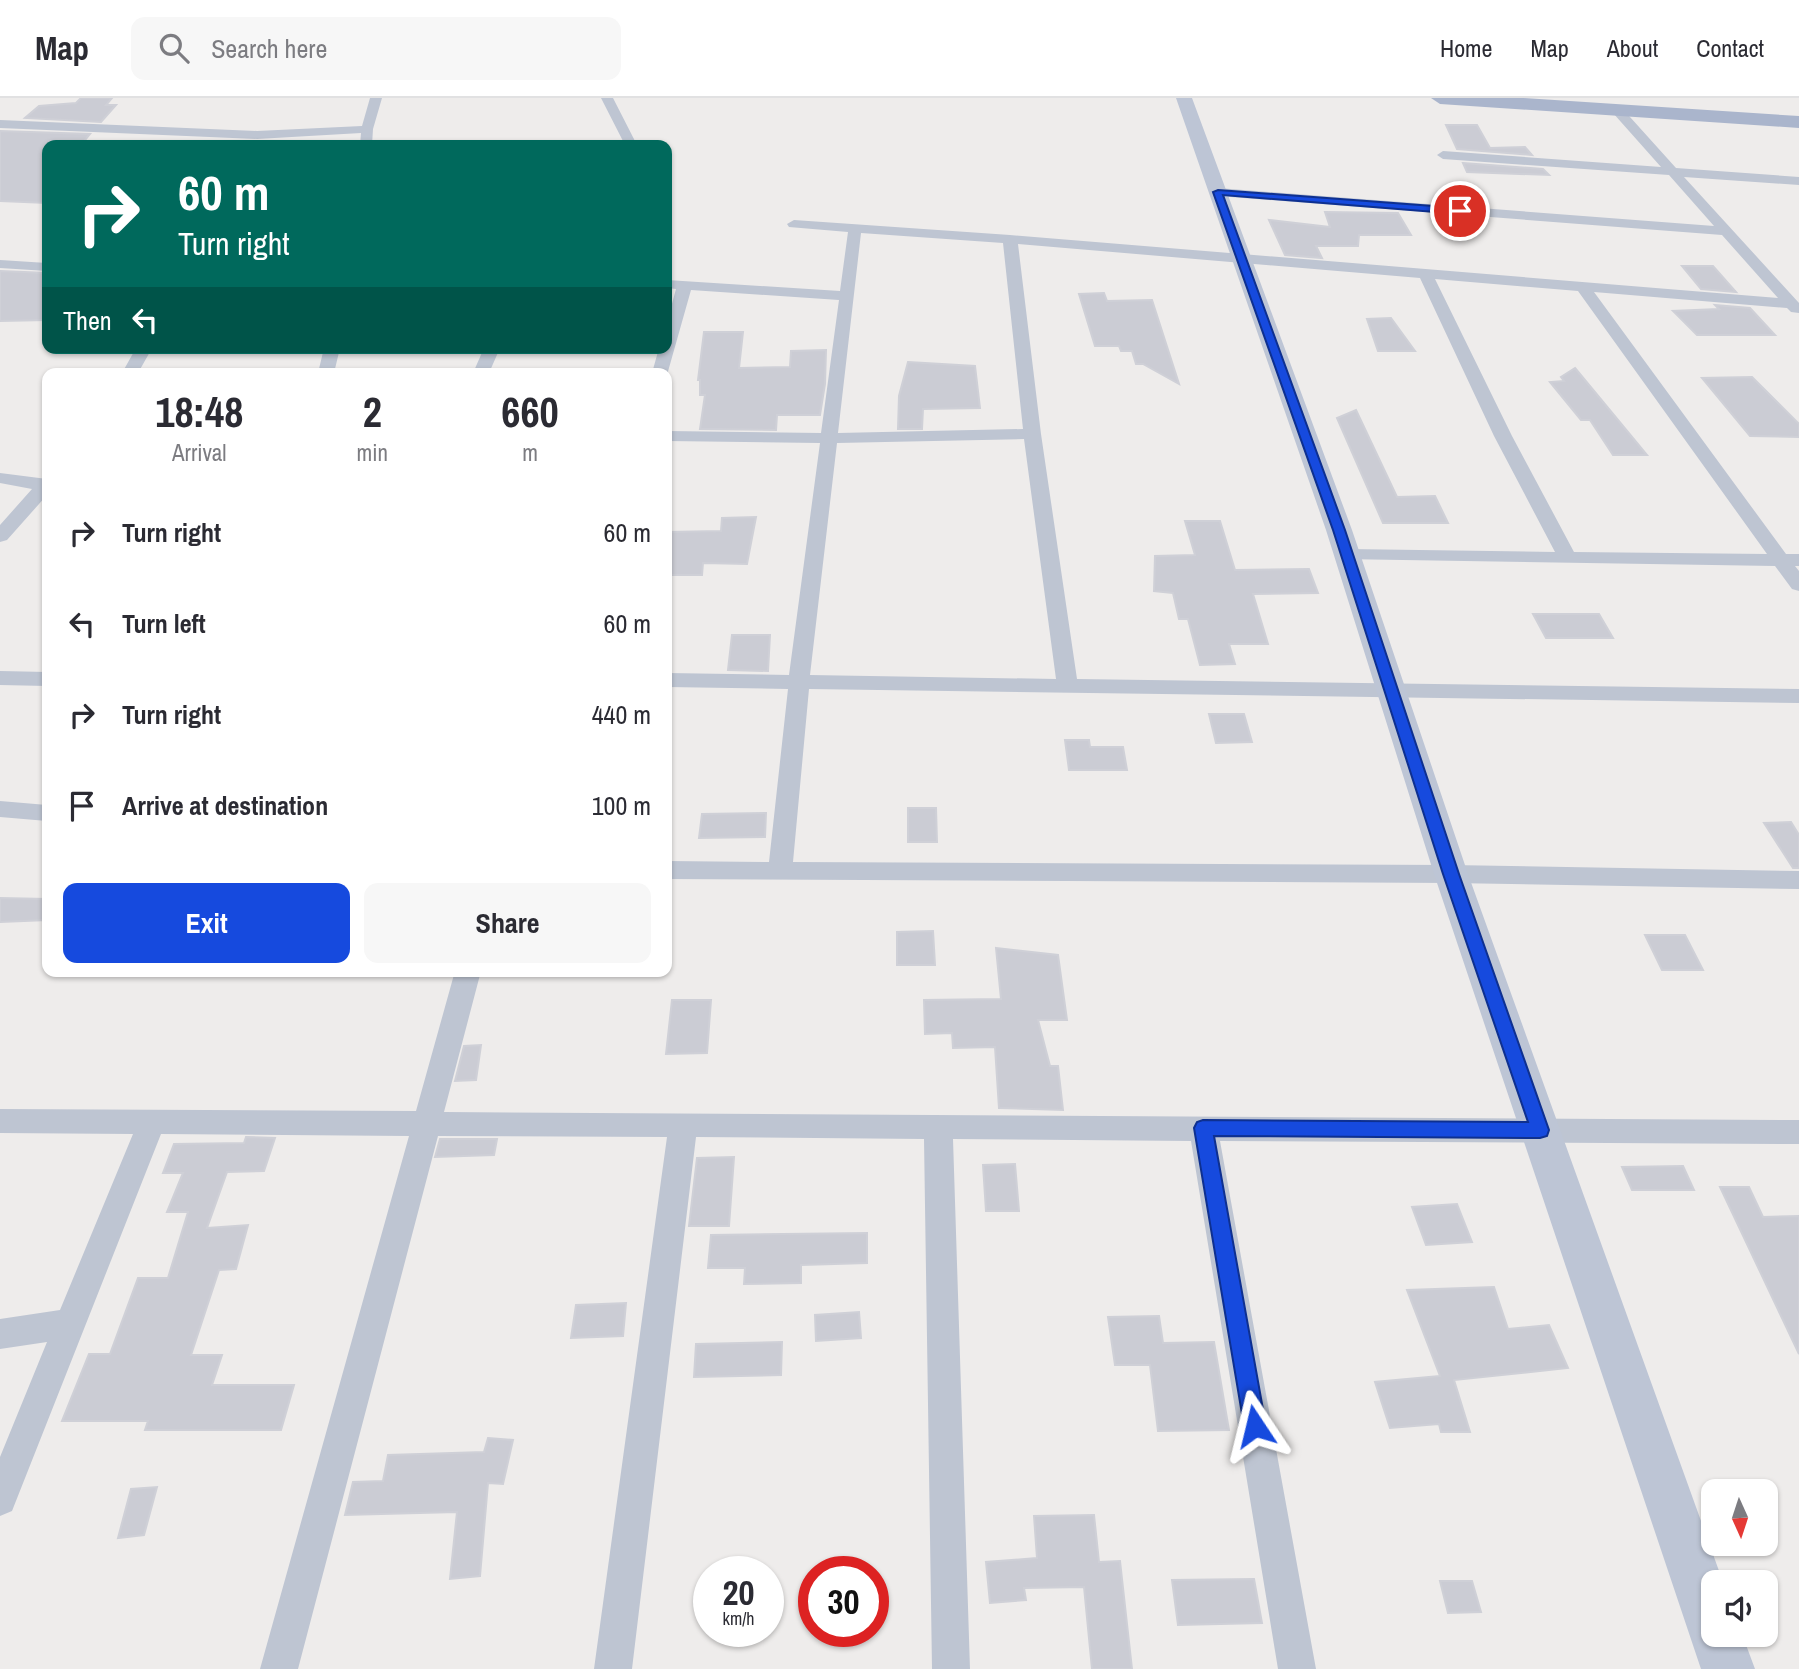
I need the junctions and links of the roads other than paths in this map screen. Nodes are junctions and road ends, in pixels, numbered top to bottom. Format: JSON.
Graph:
{"nodes":[{"id":1,"x":376,"y":98,"type":"edge"},
{"id":2,"x":607,"y":98,"type":"edge"},
{"id":3,"x":1184,"y":98,"type":"edge"},
{"id":4,"x":1440,"y":98,"type":"edge"},
{"id":5,"x":1493,"y":100,"type":"edge"},
{"id":6,"x":1617,"y":110,"type":"junction"},
{"id":7,"x":1799,"y":122,"type":"edge"},
{"id":8,"x":0,"y":124,"type":"edge"},
{"id":9,"x":367,"y":129,"type":"junction"},
{"id":10,"x":366,"y":140,"type":"edge"},
{"id":11,"x":628,"y":140,"type":"edge"},
{"id":12,"x":1443,"y":155,"type":"dead end"},
{"id":13,"x":1671,"y":172,"type":"junction"},
{"id":14,"x":1799,"y":181,"type":"edge"},
{"id":15,"x":1218,"y":192,"type":"junction"},
{"id":16,"x":794,"y":225,"type":"dead end"},
{"id":17,"x":855,"y":228,"type":"junction"},
{"id":18,"x":1728,"y":232,"type":"junction"},
{"id":19,"x":1010,"y":239,"type":"junction"},
{"id":20,"x":1242,"y":260,"type":"junction"},
{"id":21,"x":0,"y":264,"type":"edge"},
{"id":22,"x":42,"y":267,"type":"edge"},
{"id":23,"x":1425,"y":273,"type":"junction"},
{"id":24,"x":672,"y":284,"type":"edge"},
{"id":25,"x":685,"y":285,"type":"junction"},
{"id":26,"x":1582,"y":286,"type":"junction"},
{"id":27,"x":846,"y":296,"type":"junction"},
{"id":28,"x":1795,"y":308,"type":"edge"},
{"id":29,"x":672,"y":331,"type":"edge"},
{"id":30,"x":1032,"y":435,"type":"junction"},
{"id":31,"x":672,"y":436,"type":"edge"},
{"id":32,"x":828,"y":438,"type":"junction"},
{"id":33,"x":0,"y":478,"type":"edge"},
{"id":34,"x":42,"y":484,"type":"edge"},
{"id":35,"x":42,"y":489,"type":"edge"},
{"id":36,"x":0,"y":536,"type":"edge"},
{"id":37,"x":1348,"y":555,"type":"junction"},
{"id":38,"x":1567,"y":557,"type":"junction"},
{"id":39,"x":1790,"y":560,"type":"edge"},
{"id":40,"x":1799,"y":585,"type":"edge"},
{"id":41,"x":0,"y":678,"type":"edge"},
{"id":42,"x":42,"y":679,"type":"edge"},
{"id":43,"x":672,"y":680,"type":"edge"},
{"id":44,"x":799,"y":682,"type":"junction"},
{"id":45,"x":1067,"y":685,"type":"junction"},
{"id":46,"x":1391,"y":689,"type":"junction"},
{"id":47,"x":1799,"y":696,"type":"edge"},
{"id":48,"x":0,"y":809,"type":"edge"},
{"id":49,"x":42,"y":813,"type":"edge"},
{"id":50,"x":672,"y":870,"type":"edge"},
{"id":51,"x":780,"y":872,"type":"junction"},
{"id":52,"x":1451,"y":874,"type":"junction"},
{"id":53,"x":1799,"y":880,"type":"edge"},
{"id":54,"x":466,"y":977,"type":"edge"},
{"id":55,"x":0,"y":1121,"type":"edge"},
{"id":56,"x":152,"y":1121,"type":"junction"},
{"id":57,"x":426,"y":1123,"type":"junction"},
{"id":58,"x":683,"y":1124,"type":"junction"},
{"id":59,"x":938,"y":1126,"type":"junction"},
{"id":60,"x":1203,"y":1128,"type":"junction"},
{"id":61,"x":1540,"y":1130,"type":"junction"},
{"id":62,"x":1799,"y":1132,"type":"edge"},
{"id":63,"x":70,"y":1324,"type":"junction"},
{"id":64,"x":0,"y":1334,"type":"edge"},
{"id":65,"x":0,"y":1499,"type":"edge"},
{"id":66,"x":1701,"y":1593,"type":"edge"},
{"id":67,"x":1720,"y":1647,"type":"edge"},
{"id":68,"x":279,"y":1669,"type":"edge"},
{"id":69,"x":613,"y":1669,"type":"edge"},
{"id":70,"x":951,"y":1669,"type":"edge"},
{"id":71,"x":1297,"y":1669,"type":"edge"},
{"id":72,"x":1728,"y":1669,"type":"edge"}],
"edges":[{"from":1,"to":9,"type":"street"},
{"from":2,"to":11,"type":"street"},
{"from":3,"to":15,"type":"street"},
{"from":4,"to":5,"type":"main road"},
{"from":5,"to":6,"type":"main road"},
{"from":6,"to":7,"type":"main road"},
{"from":6,"to":13,"type":"street"},
{"from":8,"to":9,"type":"street"},
{"from":9,"to":10,"type":"street"},
{"from":12,"to":13,"type":"street"},
{"from":13,"to":14,"type":"street"},
{"from":13,"to":18,"type":"street"},
{"from":15,"to":18,"type":"street"},
{"from":15,"to":20,"type":"street"},
{"from":16,"to":17,"type":"street"},
{"from":17,"to":19,"type":"street"},
{"from":17,"to":27,"type":"street"},
{"from":18,"to":28,"type":"street"},
{"from":19,"to":20,"type":"street"},
{"from":19,"to":30,"type":"street"},
{"from":20,"to":23,"type":"street"},
{"from":20,"to":37,"type":"street"},
{"from":21,"to":22,"type":"street"},
{"from":23,"to":26,"type":"street"},
{"from":23,"to":38,"type":"street"},
{"from":24,"to":25,"type":"street"},
{"from":25,"to":27,"type":"street"},
{"from":25,"to":29,"type":"street"},
{"from":26,"to":28,"type":"street"},
{"from":26,"to":39,"type":"street"},
{"from":27,"to":32,"type":"street"},
{"from":30,"to":32,"type":"street"},
{"from":30,"to":45,"type":"street"},
{"from":31,"to":32,"type":"street"},
{"from":32,"to":44,"type":"street"},
{"from":33,"to":34,"type":"street"},
{"from":35,"to":36,"type":"street"},
{"from":37,"to":38,"type":"street"},
{"from":37,"to":46,"type":"street"},
{"from":38,"to":39,"type":"street"},
{"from":39,"to":40,"type":"street"},
{"from":41,"to":42,"type":"street"},
{"from":43,"to":44,"type":"street"},
{"from":44,"to":45,"type":"street"},
{"from":44,"to":51,"type":"street"},
{"from":45,"to":46,"type":"street"},
{"from":46,"to":47,"type":"street"},
{"from":46,"to":52,"type":"street"},
{"from":48,"to":49,"type":"street"},
{"from":50,"to":51,"type":"street"},
{"from":51,"to":52,"type":"street"},
{"from":52,"to":53,"type":"street"},
{"from":52,"to":61,"type":"street"},
{"from":54,"to":57,"type":"street"},
{"from":55,"to":56,"type":"street"},
{"from":56,"to":57,"type":"street"},
{"from":56,"to":63,"type":"street"},
{"from":57,"to":58,"type":"street"},
{"from":57,"to":68,"type":"street"},
{"from":58,"to":59,"type":"street"},
{"from":58,"to":69,"type":"street"},
{"from":59,"to":60,"type":"street"},
{"from":59,"to":70,"type":"street"},
{"from":60,"to":61,"type":"street"},
{"from":60,"to":71,"type":"street"},
{"from":61,"to":62,"type":"street"},
{"from":61,"to":66,"type":"street"},
{"from":63,"to":64,"type":"street"},
{"from":63,"to":65,"type":"street"},
{"from":67,"to":72,"type":"street"}]}
